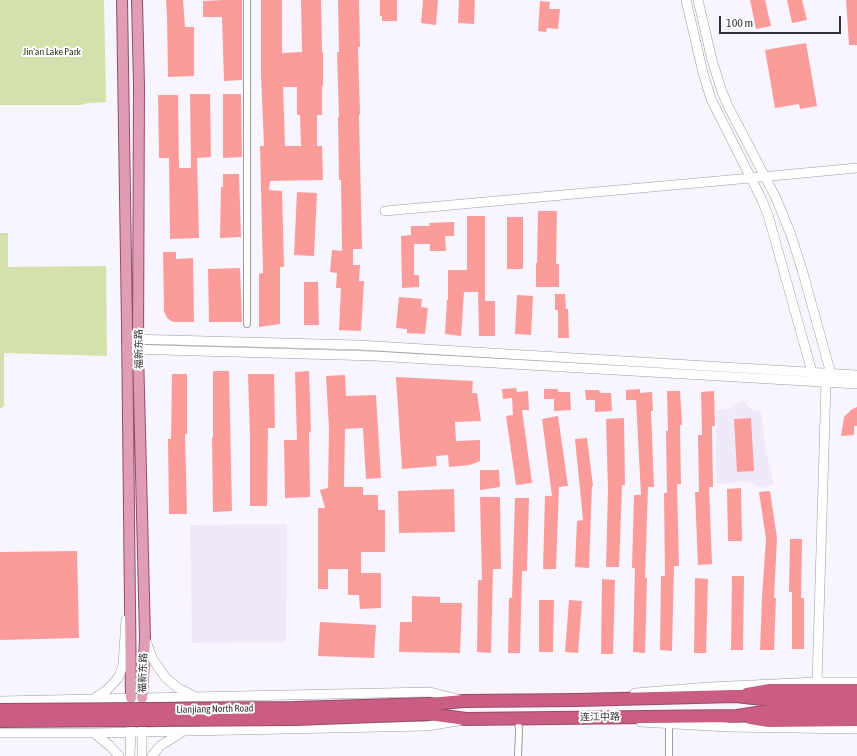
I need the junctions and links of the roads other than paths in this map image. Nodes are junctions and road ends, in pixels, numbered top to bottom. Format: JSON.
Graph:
{"nodes":[{"id":1,"x":122,"y":0,"type":"edge"},
{"id":2,"x":137,"y":0,"type":"edge"},
{"id":3,"x":247,"y":0,"type":"edge"},
{"id":4,"x":686,"y":0,"type":"edge"},
{"id":5,"x":698,"y":0,"type":"edge"},
{"id":6,"x":857,"y":168,"type":"edge"},
{"id":7,"x":765,"y":177,"type":"junction"},
{"id":8,"x":751,"y":178,"type":"junction"},
{"id":9,"x":385,"y":211,"type":"dead end"},
{"id":10,"x":247,"y":324,"type":"dead end"},
{"id":11,"x":127,"y":344,"type":"junction"},
{"id":12,"x":138,"y":345,"type":"junction"},
{"id":13,"x":812,"y":372,"type":"junction"},
{"id":14,"x":831,"y":374,"type":"junction"},
{"id":15,"x":857,"y":375,"type":"edge"},
{"id":16,"x":826,"y":382,"type":"junction"},
{"id":17,"x":857,"y":384,"type":"edge"},
{"id":18,"x":129,"y":573,"type":"junction"},
{"id":19,"x":145,"y":638,"type":"junction"},
{"id":20,"x":817,"y":682,"type":"junction"},
{"id":21,"x":857,"y":682,"type":"edge"},
{"id":22,"x":857,"y":690,"type":"edge"},
{"id":23,"x":197,"y":697,"type":"junction"},
{"id":24,"x":131,"y":698,"type":"junction"},
{"id":25,"x":142,"y":698,"type":"junction"},
{"id":26,"x":93,"y":699,"type":"junction"},
{"id":27,"x":577,"y":700,"type":"junction"},
{"id":28,"x":857,"y":700,"type":"edge"},
{"id":29,"x":0,"y":701,"type":"edge"},
{"id":30,"x":464,"y":701,"type":"junction"},
{"id":31,"x":770,"y":705,"type":"junction"},
{"id":32,"x":429,"y":709,"type":"junction"},
{"id":33,"x":0,"y":710,"type":"edge"},
{"id":34,"x":857,"y":710,"type":"edge"},
{"id":35,"x":518,"y":718,"type":"junction"},
{"id":36,"x":578,"y":718,"type":"junction"},
{"id":37,"x":466,"y":719,"type":"junction"},
{"id":38,"x":857,"y":720,"type":"edge"},
{"id":39,"x":0,"y":721,"type":"edge"},
{"id":40,"x":669,"y":724,"type":"junction"},
{"id":41,"x":857,"y":729,"type":"edge"},
{"id":42,"x":142,"y":732,"type":"junction"},
{"id":43,"x":183,"y":732,"type":"junction"},
{"id":44,"x":0,"y":733,"type":"edge"},
{"id":45,"x":94,"y":733,"type":"junction"},
{"id":46,"x":130,"y":733,"type":"junction"},
{"id":47,"x":119,"y":756,"type":"edge"},
{"id":48,"x":130,"y":756,"type":"edge"},
{"id":49,"x":142,"y":756,"type":"edge"},
{"id":50,"x":152,"y":756,"type":"edge"},
{"id":51,"x":518,"y":756,"type":"edge"},
{"id":52,"x":669,"y":756,"type":"edge"}],
"edges":[{"from":1,"to":11,"type":"main road","name":"福新东路"},
{"from":2,"to":12,"type":"main road","name":"福新东路"},
{"from":3,"to":10,"type":"street"},
{"from":4,"to":8,"type":"main road"},
{"from":5,"to":7,"type":"main road"},
{"from":6,"to":7,"type":"main road"},
{"from":7,"to":8,"type":"main road"},
{"from":7,"to":14,"type":"main road"},
{"from":8,"to":9,"type":"main road"},
{"from":8,"to":13,"type":"main road"},
{"from":11,"to":12,"type":"main road"},
{"from":11,"to":18,"type":"main road","name":"福新东路"},
{"from":12,"to":13,"type":"main road"},
{"from":12,"to":16,"type":"main road"},
{"from":12,"to":19,"type":"main road","name":"福新东路"},
{"from":13,"to":14,"type":"main road"},
{"from":13,"to":16,"type":"main road"},
{"from":14,"to":15,"type":"main road"},
{"from":14,"to":16,"type":"main road"},
{"from":16,"to":17,"type":"main road"},
{"from":16,"to":20,"type":"main road"},
{"from":18,"to":24,"type":"main road","name":"福新东路"},
{"from":18,"to":26,"type":"main road"},
{"from":19,"to":23,"type":"main road"},
{"from":19,"to":25,"type":"main road","name":"福新东路"},
{"from":20,"to":21,"type":"main road"},
{"from":20,"to":27,"type":"main road"},
{"from":22,"to":31,"type":"highway"},
{"from":23,"to":25,"type":"main road"},
{"from":23,"to":30,"type":"main road"},
{"from":24,"to":25,"type":"main road"},
{"from":24,"to":26,"type":"main road"},
{"from":24,"to":46,"type":"main road"},
{"from":25,"to":42,"type":"main road"},
{"from":26,"to":29,"type":"main road"},
{"from":27,"to":30,"type":"highway","name":"连江中路"},
{"from":27,"to":31,"type":"highway","name":"连江中路"},
{"from":28,"to":31,"type":"highway"},
{"from":30,"to":32,"type":"highway","name":"连江中路"},
{"from":31,"to":34,"type":"highway"},
{"from":31,"to":36,"type":"highway","name":"连江中路"},
{"from":31,"to":38,"type":"highway"},
{"from":32,"to":33,"type":"highway","name":"Lianjiang North Road","bridge":true},
{"from":32,"to":37,"type":"highway","name":"连江中路"},
{"from":32,"to":39,"type":"highway","name":"Lianjiang North Road","bridge":true},
{"from":35,"to":36,"type":"highway","name":"连江中路"},
{"from":35,"to":37,"type":"highway","name":"连江中路"},
{"from":35,"to":51,"type":"street"},
{"from":36,"to":40,"type":"main road"},
{"from":37,"to":43,"type":"main road"},
{"from":40,"to":41,"type":"main road"},
{"from":40,"to":52,"type":"street"},
{"from":42,"to":43,"type":"main road"},
{"from":42,"to":46,"type":"main road"},
{"from":42,"to":49,"type":"main road"},
{"from":43,"to":50,"type":"main road"},
{"from":44,"to":45,"type":"main road"},
{"from":45,"to":46,"type":"main road"},
{"from":45,"to":47,"type":"main road"},
{"from":46,"to":48,"type":"main road"}]}
